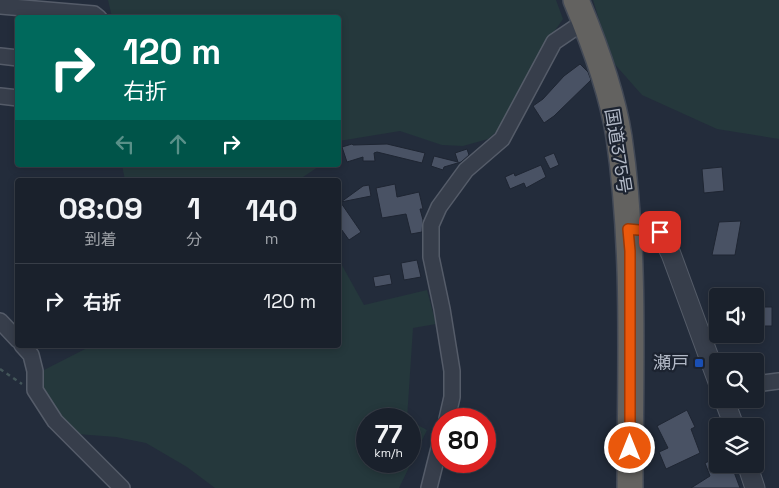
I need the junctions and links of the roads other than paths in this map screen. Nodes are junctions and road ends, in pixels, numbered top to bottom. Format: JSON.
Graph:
{"nodes":[{"id":1,"x":0,"y":6,"type":"edge"},
{"id":2,"x":581,"y":11,"type":"edge"},
{"id":3,"x":95,"y":15,"type":"edge"},
{"id":4,"x":0,"y":56,"type":"edge"},
{"id":5,"x":15,"y":58,"type":"edge"},
{"id":6,"x":0,"y":96,"type":"edge"},
{"id":7,"x":15,"y":98,"type":"edge"},
{"id":8,"x":628,"y":229,"type":"junction"},
{"id":9,"x":0,"y":321,"type":"edge"},
{"id":10,"x":15,"y":337,"type":"edge"},
{"id":11,"x":25,"y":348,"type":"edge"},
{"id":12,"x":709,"y":357,"type":"edge"},
{"id":13,"x":779,"y":381,"type":"edge"},
{"id":14,"x":764,"y":383,"type":"edge"},
{"id":15,"x":450,"y":408,"type":"edge"},
{"id":16,"x":433,"y":473,"type":"edge"},
{"id":17,"x":750,"y":473,"type":"edge"},
{"id":18,"x":108,"y":482,"type":"edge"},
{"id":19,"x":122,"y":488,"type":"edge"},
{"id":20,"x":429,"y":488,"type":"edge"},
{"id":21,"x":630,"y":488,"type":"edge"},
{"id":22,"x":755,"y":488,"type":"edge"}],
"edges":[{"from":1,"to":3,"type":"street"},
{"from":2,"to":8,"type":"highway","name":"国道375号"},
{"from":2,"to":15,"type":"street"},
{"from":4,"to":5,"type":"street"},
{"from":6,"to":7,"type":"street"},
{"from":8,"to":12,"type":"street"},
{"from":8,"to":21,"type":"highway","name":"国道375号"},
{"from":9,"to":10,"type":"street"},
{"from":11,"to":18,"type":"street"},
{"from":13,"to":14,"type":"street"},
{"from":16,"to":20,"type":"street"},
{"from":17,"to":22,"type":"street"},
{"from":18,"to":19,"type":"street"}]}
